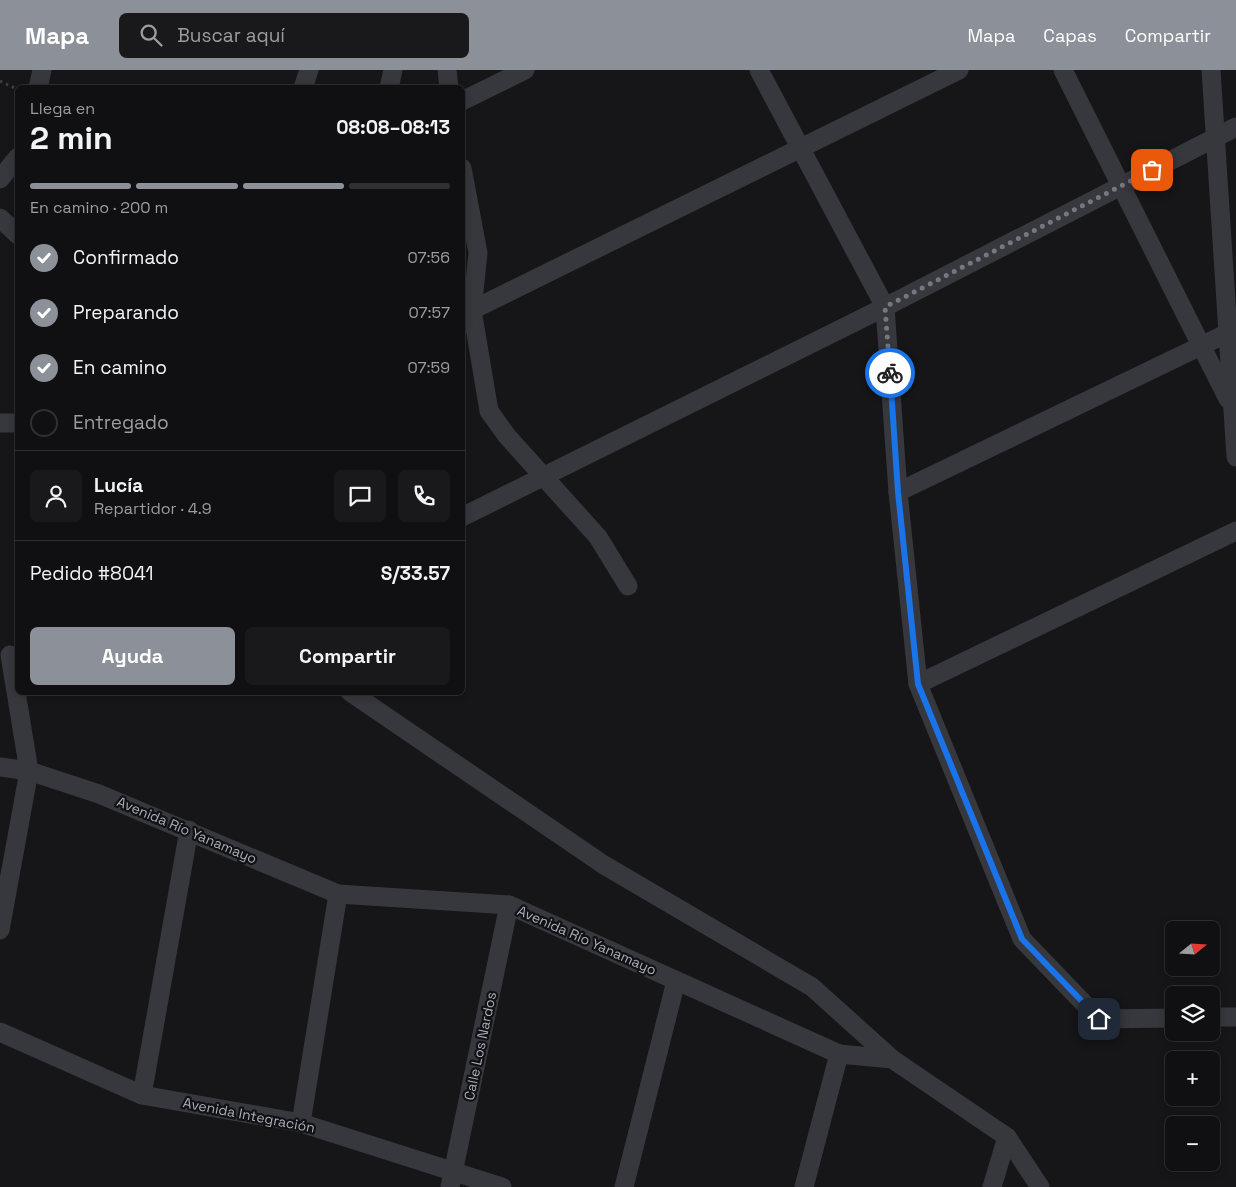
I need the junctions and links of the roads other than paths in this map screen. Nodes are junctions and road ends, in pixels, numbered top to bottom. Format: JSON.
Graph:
{"nodes":[{"id":1,"x":42,"y":70,"type":"edge"},
{"id":2,"x":309,"y":70,"type":"edge"},
{"id":3,"x":393,"y":70,"type":"edge"},
{"id":4,"x":447,"y":70,"type":"edge"},
{"id":5,"x":524,"y":70,"type":"edge"},
{"id":6,"x":760,"y":70,"type":"edge"},
{"id":7,"x":959,"y":70,"type":"edge"},
{"id":8,"x":1063,"y":70,"type":"edge"},
{"id":9,"x":1211,"y":70,"type":"edge"},
{"id":10,"x":39,"y":85,"type":"edge"},
{"id":11,"x":304,"y":85,"type":"edge"},
{"id":12,"x":390,"y":85,"type":"edge"},
{"id":13,"x":449,"y":85,"type":"edge"},
{"id":14,"x":465,"y":100,"type":"edge"},
{"id":15,"x":1236,"y":127,"type":"edge"},
{"id":16,"x":1216,"y":138,"type":"junction"},
{"id":17,"x":801,"y":148,"type":"junction"},
{"id":18,"x":15,"y":161,"type":"edge"},
{"id":19,"x":0,"y":179,"type":"edge"},
{"id":20,"x":465,"y":184,"type":"edge"},
{"id":21,"x":1121,"y":186,"type":"junction"},
{"id":22,"x":0,"y":218,"type":"edge"},
{"id":23,"x":15,"y":232,"type":"edge"},
{"id":24,"x":885,"y":307,"type":"junction"},
{"id":25,"x":468,"y":313,"type":"edge"},
{"id":26,"x":1232,"y":331,"type":"edge"},
{"id":27,"x":1201,"y":346,"type":"junction"},
{"id":28,"x":1232,"y":407,"type":"junction"},
{"id":29,"x":0,"y":423,"type":"edge"},
{"id":30,"x":15,"y":423,"type":"edge"},
{"id":31,"x":1236,"y":458,"type":"edge"},
{"id":32,"x":545,"y":476,"type":"junction"},
{"id":33,"x":898,"y":492,"type":"junction"},
{"id":34,"x":465,"y":516,"type":"edge"},
{"id":35,"x":1236,"y":531,"type":"edge"},
{"id":36,"x":628,"y":586,"type":"dead end"},
{"id":37,"x":10,"y":655,"type":"dead end"},
{"id":38,"x":15,"y":684,"type":"edge"},
{"id":39,"x":918,"y":684,"type":"junction"},
{"id":40,"x":17,"y":695,"type":"edge"},
{"id":41,"x":354,"y":695,"type":"edge"},
{"id":42,"x":0,"y":767,"type":"edge"},
{"id":43,"x":30,"y":771,"type":"junction"},
{"id":44,"x":189,"y":830,"type":"junction"},
{"id":45,"x":338,"y":894,"type":"junction"},
{"id":46,"x":508,"y":905,"type":"junction"},
{"id":47,"x":0,"y":930,"type":"edge"},
{"id":48,"x":676,"y":981,"type":"junction"},
{"id":49,"x":1220,"y":1017,"type":"edge"},
{"id":50,"x":1236,"y":1017,"type":"edge"},
{"id":51,"x":1165,"y":1018,"type":"edge"},
{"id":52,"x":0,"y":1032,"type":"edge"},
{"id":53,"x":839,"y":1054,"type":"junction"},
{"id":54,"x":892,"y":1059,"type":"junction"},
{"id":55,"x":142,"y":1095,"type":"junction"},
{"id":56,"x":301,"y":1123,"type":"junction"},
{"id":57,"x":1007,"y":1137,"type":"junction"},
{"id":58,"x":452,"y":1179,"type":"edge"},
{"id":59,"x":502,"y":1187,"type":"edge"},
{"id":60,"x":624,"y":1187,"type":"edge"},
{"id":61,"x":804,"y":1187,"type":"edge"},
{"id":62,"x":992,"y":1187,"type":"edge"},
{"id":63,"x":1040,"y":1187,"type":"edge"}],
"edges":[{"from":1,"to":10,"type":"street"},
{"from":2,"to":11,"type":"street"},
{"from":3,"to":12,"type":"street"},
{"from":4,"to":13,"type":"street"},
{"from":5,"to":14,"type":"street"},
{"from":6,"to":17,"type":"street"},
{"from":7,"to":17,"type":"street"},
{"from":8,"to":21,"type":"street"},
{"from":9,"to":16,"type":"street"},
{"from":15,"to":16,"type":"street"},
{"from":16,"to":21,"type":"street"},
{"from":16,"to":26,"type":"street"},
{"from":17,"to":24,"type":"street"},
{"from":17,"to":25,"type":"street"},
{"from":18,"to":19,"type":"street"},
{"from":20,"to":25,"type":"street"},
{"from":21,"to":24,"type":"street"},
{"from":21,"to":27,"type":"street"},
{"from":22,"to":23,"type":"street"},
{"from":24,"to":32,"type":"street"},
{"from":24,"to":33,"type":"street"},
{"from":25,"to":32,"type":"street"},
{"from":26,"to":27,"type":"street"},
{"from":26,"to":28,"type":"street"},
{"from":27,"to":28,"type":"street"},
{"from":27,"to":33,"type":"street"},
{"from":28,"to":31,"type":"street"},
{"from":29,"to":30,"type":"street"},
{"from":32,"to":34,"type":"street"},
{"from":32,"to":36,"type":"street"},
{"from":33,"to":39,"type":"street"},
{"from":35,"to":39,"type":"street"},
{"from":37,"to":38,"type":"street"},
{"from":39,"to":51,"type":"street"},
{"from":40,"to":43,"type":"street"},
{"from":41,"to":54,"type":"street"},
{"from":42,"to":43,"type":"street","name":"Avenida Río Yanamayo"},
{"from":43,"to":44,"type":"street","name":"Avenida Río Yanamayo"},
{"from":43,"to":47,"type":"street"},
{"from":44,"to":45,"type":"street","name":"Avenida Río Yanamayo"},
{"from":44,"to":55,"type":"street"},
{"from":45,"to":46,"type":"street","name":"Avenida Río Yanamayo"},
{"from":45,"to":56,"type":"street"},
{"from":46,"to":48,"type":"street","name":"Avenida Río Yanamayo"},
{"from":46,"to":58,"type":"street","name":"Calle Los Nardos"},
{"from":48,"to":53,"type":"street","name":"Avenida Río Yanamayo"},
{"from":48,"to":60,"type":"street"},
{"from":49,"to":50,"type":"street"},
{"from":52,"to":55,"type":"street","name":"Avenida Integración"},
{"from":53,"to":54,"type":"street","name":"Avenida Río Yanamayo"},
{"from":53,"to":61,"type":"street"},
{"from":54,"to":57,"type":"street","name":"Avenida Río Yanamayo"},
{"from":55,"to":56,"type":"street","name":"Avenida Integración"},
{"from":56,"to":58,"type":"street","name":"Avenida Integración"},
{"from":57,"to":62,"type":"street"},
{"from":57,"to":63,"type":"street","name":"Avenida Río Yanamayo"},
{"from":58,"to":59,"type":"street","name":"Avenida Integración"}]}
